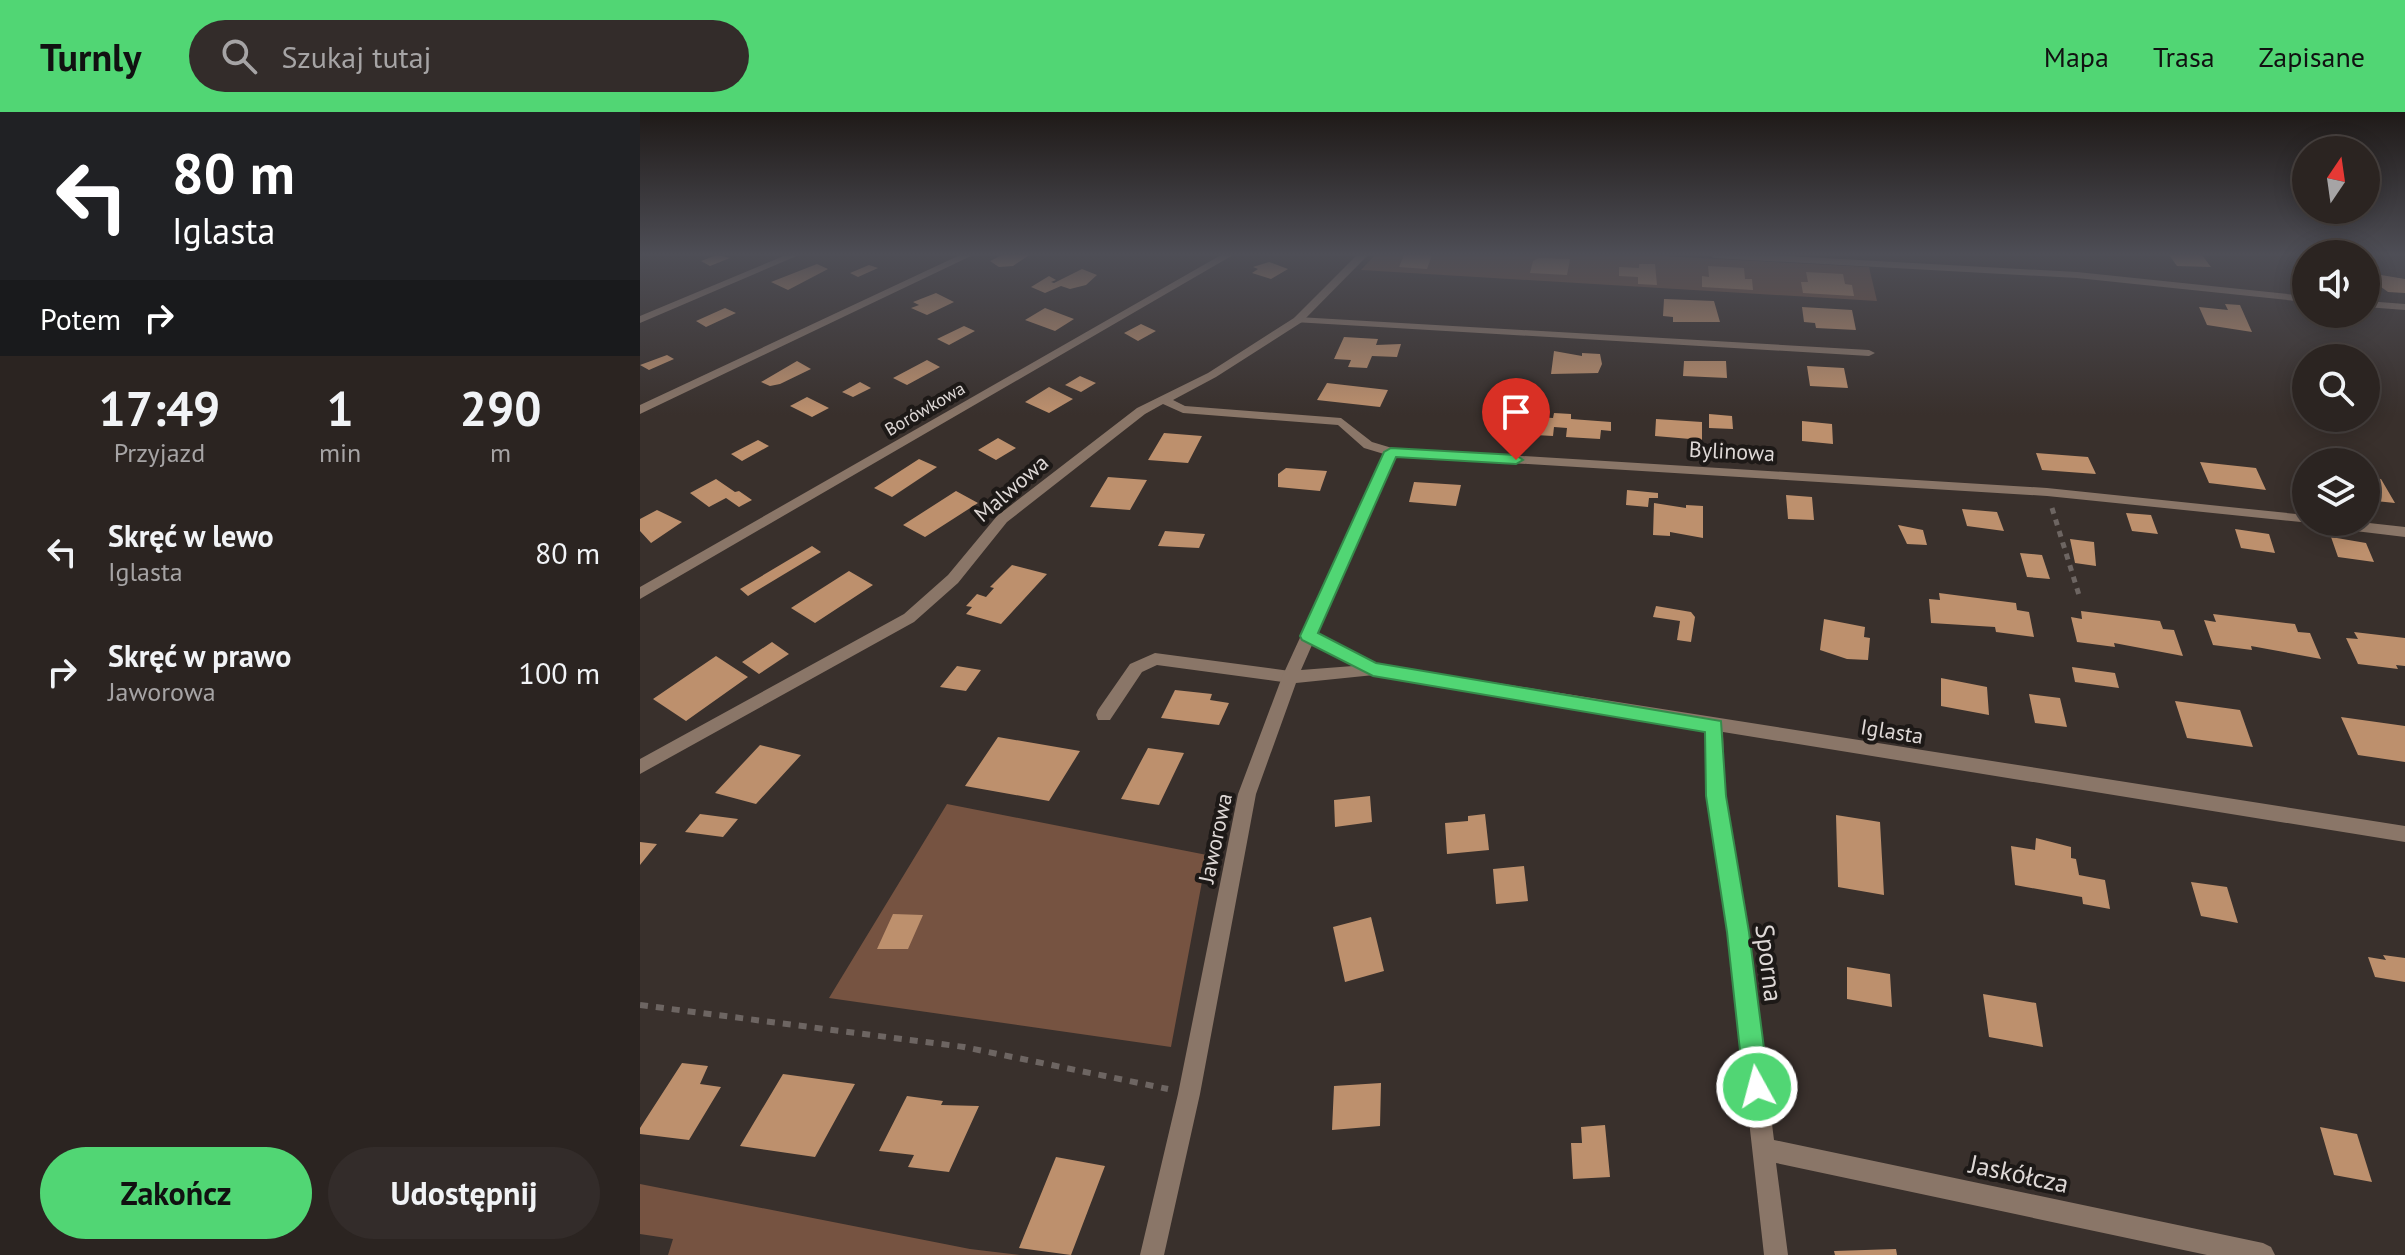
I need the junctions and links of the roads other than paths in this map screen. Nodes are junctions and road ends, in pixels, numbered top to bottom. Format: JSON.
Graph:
{"nodes":[{"id":1,"x":668,"y":308,"type":"edge"},
{"id":2,"x":855,"y":308,"type":"edge"},
{"id":3,"x":1135,"y":308,"type":"edge"},
{"id":4,"x":1310,"y":308,"type":"edge"},
{"id":5,"x":640,"y":320,"type":"edge"},
{"id":6,"x":1298,"y":320,"type":"junction"},
{"id":7,"x":1869,"y":353,"type":"dead end"},
{"id":8,"x":1166,"y":401,"type":"junction"},
{"id":9,"x":640,"y":410,"type":"edge"},
{"id":10,"x":1391,"y":452,"type":"junction"},
{"id":11,"x":2292,"y":518,"type":"edge"},
{"id":12,"x":2380,"y":529,"type":"edge"},
{"id":13,"x":2405,"y":532,"type":"edge"},
{"id":14,"x":640,"y":594,"type":"edge"},
{"id":15,"x":1309,"y":636,"type":"junction"},
{"id":16,"x":1373,"y":669,"type":"junction"},
{"id":17,"x":1290,"y":677,"type":"junction"},
{"id":18,"x":1104,"y":715,"type":"dead end"},
{"id":19,"x":1715,"y":726,"type":"junction"},
{"id":20,"x":640,"y":767,"type":"edge"},
{"id":21,"x":2405,"y":834,"type":"edge"},
{"id":22,"x":1764,"y":1149,"type":"junction"},
{"id":23,"x":1152,"y":1255,"type":"edge"},
{"id":24,"x":1776,"y":1255,"type":"edge"},
{"id":25,"x":2263,"y":1255,"type":"edge"}],
"edges":[{"from":1,"to":5,"type":"street"},
{"from":2,"to":9,"type":"street"},
{"from":3,"to":14,"type":"street","name":"Borówkowa"},
{"from":4,"to":6,"type":"street","name":"Malwowa"},
{"from":6,"to":7,"type":"street"},
{"from":6,"to":8,"type":"street","name":"Malwowa"},
{"from":8,"to":10,"type":"street","name":"Bylinowa"},
{"from":8,"to":20,"type":"street","name":"Malwowa"},
{"from":10,"to":11,"type":"street","name":"Bylinowa"},
{"from":10,"to":15,"type":"street","name":"Jaworowa"},
{"from":12,"to":13,"type":"street"},
{"from":15,"to":16,"type":"street","name":"Iglasta"},
{"from":15,"to":17,"type":"street","name":"Jaworowa"},
{"from":16,"to":17,"type":"street","name":"Iglasta"},
{"from":16,"to":19,"type":"street","name":"Iglasta"},
{"from":17,"to":18,"type":"street","name":"Iglasta"},
{"from":17,"to":23,"type":"street","name":"Jaworowa"},
{"from":19,"to":21,"type":"street","name":"Iglasta"},
{"from":19,"to":22,"type":"street","name":"Sporna"},
{"from":22,"to":24,"type":"street","name":"Sporna"},
{"from":22,"to":25,"type":"street","name":"Jaskółcza"}]}
